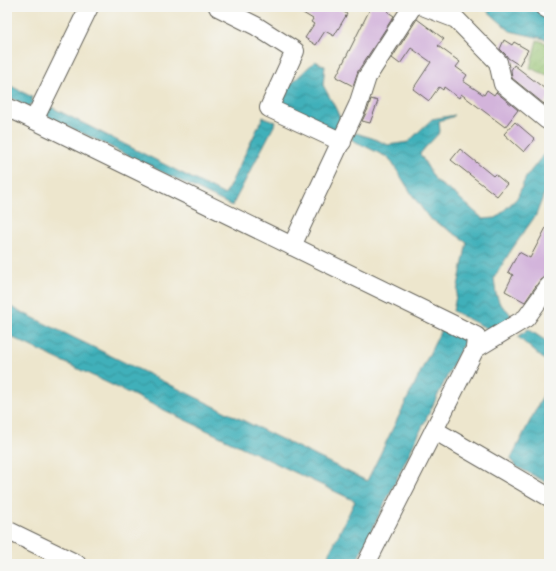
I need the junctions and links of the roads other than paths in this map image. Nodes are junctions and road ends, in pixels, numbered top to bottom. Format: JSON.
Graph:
{"nodes":[{"id":1,"x":89,"y":7,"type":"edge"},
{"id":2,"x":218,"y":7,"type":"edge"},
{"id":3,"x":412,"y":7,"type":"edge"},
{"id":4,"x":425,"y":7,"type":"edge"},
{"id":5,"x":544,"y":7,"type":"edge"},
{"id":6,"x":549,"y":10,"type":"edge"},
{"id":7,"x":460,"y":13,"type":"edge"},
{"id":8,"x":7,"y":107,"type":"edge"},
{"id":9,"x":35,"y":118,"type":"junction"},
{"id":10,"x":549,"y":120,"type":"edge"},
{"id":11,"x":345,"y":135,"type":"junction"},
{"id":12,"x":292,"y":246,"type":"junction"},
{"id":13,"x":549,"y":286,"type":"edge"},
{"id":14,"x":475,"y":350,"type":"junction"},
{"id":15,"x":434,"y":430,"type":"junction"},
{"id":16,"x":549,"y":497,"type":"edge"},
{"id":17,"x":8,"y":534,"type":"edge"},
{"id":18,"x":77,"y":564,"type":"edge"},
{"id":19,"x":366,"y":564,"type":"edge"}],
"edges":[{"from":1,"to":9,"type":"street"},
{"from":2,"to":11,"type":"street"},
{"from":3,"to":11,"type":"street"},
{"from":4,"to":7,"type":"street"},
{"from":5,"to":6,"type":"street"},
{"from":7,"to":10,"type":"street"},
{"from":8,"to":9,"type":"street"},
{"from":9,"to":12,"type":"street"},
{"from":11,"to":12,"type":"street"},
{"from":12,"to":14,"type":"street"},
{"from":13,"to":14,"type":"street"},
{"from":14,"to":15,"type":"street"},
{"from":15,"to":16,"type":"street"},
{"from":15,"to":19,"type":"street"},
{"from":17,"to":18,"type":"street"}]}
